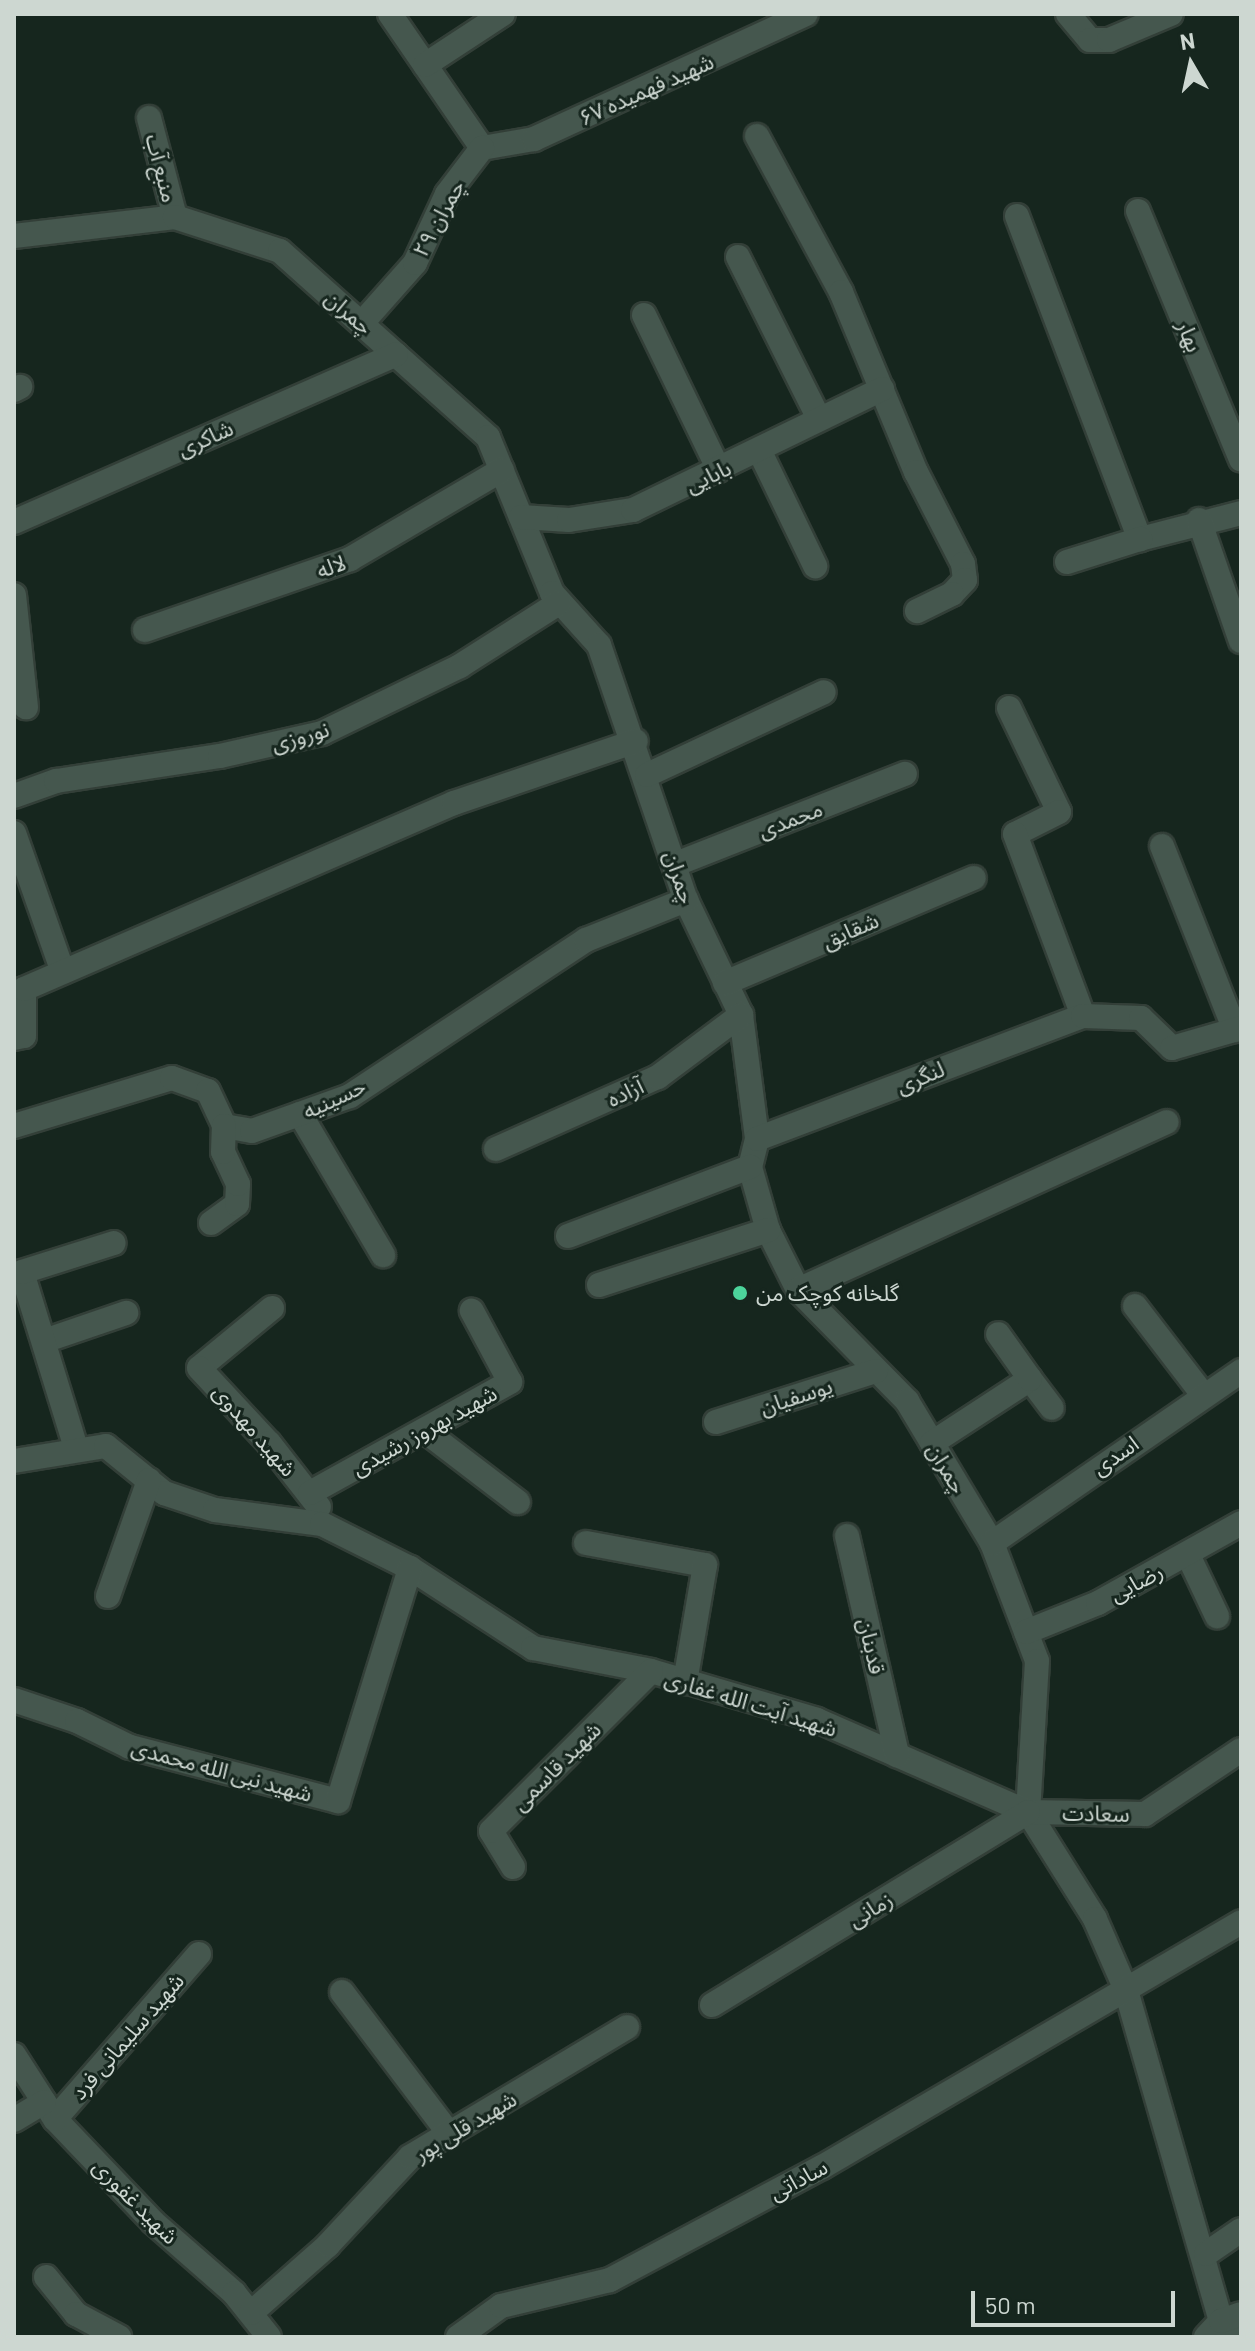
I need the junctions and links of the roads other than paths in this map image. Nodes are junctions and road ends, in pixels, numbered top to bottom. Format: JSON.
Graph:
{"nodes":[{"id":1,"x":390,"y":14,"type":"edge"},
{"id":2,"x":503,"y":14,"type":"edge"},
{"id":3,"x":806,"y":14,"type":"edge"},
{"id":4,"x":1068,"y":14,"type":"edge"},
{"id":5,"x":1171,"y":14,"type":"edge"},
{"id":6,"x":425,"y":65,"type":"junction"},
{"id":7,"x":149,"y":118,"type":"dead end"},
{"id":8,"x":757,"y":136,"type":"dead end"},
{"id":9,"x":482,"y":148,"type":"junction"},
{"id":10,"x":1138,"y":211,"type":"dead end"},
{"id":11,"x":1017,"y":216,"type":"dead end"},
{"id":12,"x":175,"y":217,"type":"junction"},
{"id":13,"x":14,"y":236,"type":"edge"},
{"id":14,"x":738,"y":257,"type":"dead end"},
{"id":15,"x":644,"y":315,"type":"dead end"},
{"id":16,"x":362,"y":323,"type":"junction"},
{"id":17,"x":396,"y":354,"type":"junction"},
{"id":18,"x":882,"y":389,"type":"junction"},
{"id":19,"x":819,"y":419,"type":"junction"},
{"id":20,"x":760,"y":452,"type":"junction"},
{"id":21,"x":1241,"y":460,"type":"edge"},
{"id":22,"x":502,"y":470,"type":"junction"},
{"id":23,"x":719,"y":470,"type":"junction"},
{"id":24,"x":1241,"y":513,"type":"edge"},
{"id":25,"x":521,"y":517,"type":"junction"},
{"id":26,"x":1199,"y":520,"type":"junction"},
{"id":27,"x":14,"y":522,"type":"edge"},
{"id":28,"x":1140,"y":539,"type":"junction"},
{"id":29,"x":1067,"y":562,"type":"dead end"},
{"id":30,"x":815,"y":566,"type":"dead end"},
{"id":31,"x":14,"y":595,"type":"edge"},
{"id":32,"x":559,"y":603,"type":"junction"},
{"id":33,"x":917,"y":611,"type":"dead end"},
{"id":34,"x":145,"y":630,"type":"dead end"},
{"id":35,"x":1241,"y":641,"type":"edge"},
{"id":36,"x":824,"y":692,"type":"dead end"},
{"id":37,"x":26,"y":707,"type":"dead end"},
{"id":38,"x":1009,"y":708,"type":"dead end"},
{"id":39,"x":636,"y":741,"type":"junction"},
{"id":40,"x":905,"y":774,"type":"dead end"},
{"id":41,"x":647,"y":775,"type":"junction"},
{"id":42,"x":14,"y":796,"type":"edge"},
{"id":43,"x":14,"y":833,"type":"edge"},
{"id":44,"x":1162,"y":846,"type":"dead end"},
{"id":45,"x":676,"y":864,"type":"junction"},
{"id":46,"x":974,"y":878,"type":"dead end"},
{"id":47,"x":686,"y":900,"type":"junction"},
{"id":48,"x":63,"y":972,"type":"junction"},
{"id":49,"x":725,"y":983,"type":"junction"},
{"id":50,"x":741,"y":1015,"type":"junction"},
{"id":51,"x":1083,"y":1016,"type":"junction"},
{"id":52,"x":1238,"y":1029,"type":"edge"},
{"id":53,"x":14,"y":1038,"type":"edge"},
{"id":54,"x":300,"y":1114,"type":"junction"},
{"id":55,"x":1166,"y":1122,"type":"dead end"},
{"id":56,"x":14,"y":1126,"type":"edge"},
{"id":57,"x":224,"y":1126,"type":"junction"},
{"id":58,"x":757,"y":1139,"type":"junction"},
{"id":59,"x":496,"y":1149,"type":"dead end"},
{"id":60,"x":750,"y":1167,"type":"junction"},
{"id":61,"x":211,"y":1223,"type":"dead end"},
{"id":62,"x":768,"y":1230,"type":"junction"},
{"id":63,"x":568,"y":1236,"type":"dead end"},
{"id":64,"x":114,"y":1243,"type":"dead end"},
{"id":65,"x":383,"y":1255,"type":"dead end"},
{"id":66,"x":599,"y":1285,"type":"dead end"},
{"id":67,"x":798,"y":1290,"type":"junction"},
{"id":68,"x":1135,"y":1306,"type":"dead end"},
{"id":69,"x":272,"y":1308,"type":"dead end"},
{"id":70,"x":472,"y":1311,"type":"dead end"},
{"id":71,"x":126,"y":1313,"type":"dead end"},
{"id":72,"x":998,"y":1334,"type":"dead end"},
{"id":73,"x":44,"y":1341,"type":"junction"},
{"id":74,"x":876,"y":1371,"type":"junction"},
{"id":75,"x":1241,"y":1371,"type":"edge"},
{"id":76,"x":1030,"y":1379,"type":"junction"},
{"id":77,"x":1204,"y":1396,"type":"junction"},
{"id":78,"x":1052,"y":1408,"type":"dead end"},
{"id":79,"x":716,"y":1422,"type":"dead end"},
{"id":80,"x":425,"y":1431,"type":"junction"},
{"id":81,"x":932,"y":1443,"type":"junction"},
{"id":82,"x":76,"y":1448,"type":"junction"},
{"id":83,"x":14,"y":1461,"type":"edge"},
{"id":84,"x":149,"y":1480,"type":"junction"},
{"id":85,"x":310,"y":1493,"type":"junction"},
{"id":86,"x":518,"y":1502,"type":"dead end"},
{"id":87,"x":1241,"y":1523,"type":"edge"},
{"id":88,"x":334,"y":1530,"type":"junction"},
{"id":89,"x":847,"y":1536,"type":"dead end"},
{"id":90,"x":586,"y":1543,"type":"dead end"},
{"id":91,"x":992,"y":1543,"type":"junction"},
{"id":92,"x":1188,"y":1555,"type":"junction"},
{"id":93,"x":410,"y":1568,"type":"junction"},
{"id":94,"x":108,"y":1596,"type":"dead end"},
{"id":95,"x":1217,"y":1616,"type":"dead end"},
{"id":96,"x":1026,"y":1632,"type":"junction"},
{"id":97,"x":651,"y":1671,"type":"junction"},
{"id":98,"x":685,"y":1682,"type":"junction"},
{"id":99,"x":14,"y":1700,"type":"edge"},
{"id":100,"x":1241,"y":1750,"type":"edge"},
{"id":101,"x":897,"y":1755,"type":"junction"},
{"id":102,"x":1028,"y":1812,"type":"junction"},
{"id":103,"x":513,"y":1867,"type":"dead end"},
{"id":104,"x":1241,"y":1922,"type":"edge"},
{"id":105,"x":199,"y":1954,"type":"dead end"},
{"id":106,"x":1126,"y":1990,"type":"junction"},
{"id":107,"x":342,"y":1992,"type":"dead end"},
{"id":108,"x":712,"y":2005,"type":"dead end"},
{"id":109,"x":627,"y":2027,"type":"dead end"},
{"id":110,"x":14,"y":2055,"type":"edge"},
{"id":111,"x":50,"y":2110,"type":"junction"},
{"id":112,"x":14,"y":2120,"type":"edge"},
{"id":113,"x":450,"y":2135,"type":"junction"},
{"id":114,"x":1241,"y":2230,"type":"edge"},
{"id":115,"x":1206,"y":2254,"type":"junction"},
{"id":116,"x":46,"y":2277,"type":"dead end"},
{"id":117,"x":251,"y":2313,"type":"junction"},
{"id":118,"x":1226,"y":2327,"type":"edge"},
{"id":119,"x":119,"y":2337,"type":"edge"},
{"id":120,"x":269,"y":2337,"type":"edge"},
{"id":121,"x":458,"y":2337,"type":"edge"}],
"edges":[{"from":1,"to":6,"type":"street"},
{"from":2,"to":6,"type":"street"},
{"from":3,"to":9,"type":"street","name":"شهید فهمیده ۶۷"},
{"from":4,"to":5,"type":"street"},
{"from":6,"to":9,"type":"street"},
{"from":7,"to":12,"type":"street","name":"منبع آب"},
{"from":8,"to":18,"type":"street"},
{"from":9,"to":16,"type":"street","name":"چمران ۲۹"},
{"from":10,"to":21,"type":"street","name":"بهار"},
{"from":11,"to":28,"type":"street"},
{"from":12,"to":13,"type":"street","name":"چمران"},
{"from":12,"to":16,"type":"street","name":"چمران"},
{"from":14,"to":19,"type":"street"},
{"from":15,"to":23,"type":"street"},
{"from":16,"to":17,"type":"street","name":"چمران"},
{"from":17,"to":22,"type":"street","name":"چمران"},
{"from":17,"to":27,"type":"street","name":"شاکری"},
{"from":18,"to":19,"type":"street","name":"بابایی"},
{"from":18,"to":33,"type":"street"},
{"from":19,"to":20,"type":"street","name":"بابایی"},
{"from":20,"to":23,"type":"street","name":"بابایی"},
{"from":20,"to":30,"type":"street"},
{"from":22,"to":25,"type":"street","name":"چمران"},
{"from":22,"to":34,"type":"street","name":"لاله"},
{"from":23,"to":25,"type":"street","name":"بابایی"},
{"from":24,"to":26,"type":"street"},
{"from":25,"to":32,"type":"street","name":"چمران"},
{"from":26,"to":28,"type":"street"},
{"from":26,"to":35,"type":"street"},
{"from":28,"to":29,"type":"street"},
{"from":31,"to":37,"type":"street"},
{"from":32,"to":39,"type":"street","name":"چمران"},
{"from":32,"to":42,"type":"street","name":"نوروزی"},
{"from":36,"to":41,"type":"street"},
{"from":38,"to":51,"type":"street"},
{"from":39,"to":41,"type":"street","name":"چمران"},
{"from":39,"to":48,"type":"street"},
{"from":40,"to":45,"type":"street","name":"محمدی"},
{"from":41,"to":45,"type":"street","name":"چمران"},
{"from":43,"to":48,"type":"street"},
{"from":44,"to":52,"type":"street"},
{"from":45,"to":47,"type":"street","name":"چمران"},
{"from":46,"to":49,"type":"street","name":"شقایق"},
{"from":47,"to":49,"type":"street","name":"چمران"},
{"from":47,"to":54,"type":"street","name":"حسینیه"},
{"from":48,"to":53,"type":"street"},
{"from":49,"to":50,"type":"street","name":"چمران"},
{"from":50,"to":58,"type":"street","name":"چمران"},
{"from":50,"to":59,"type":"street","name":"آزاده"},
{"from":51,"to":52,"type":"street"},
{"from":51,"to":58,"type":"street","name":"لنگری"},
{"from":54,"to":57,"type":"street","name":"حسینیه"},
{"from":54,"to":65,"type":"street"},
{"from":55,"to":67,"type":"street"},
{"from":56,"to":57,"type":"street"},
{"from":57,"to":61,"type":"street"},
{"from":58,"to":60,"type":"street","name":"چمران"},
{"from":60,"to":62,"type":"street","name":"چمران"},
{"from":60,"to":63,"type":"street"},
{"from":62,"to":66,"type":"street"},
{"from":62,"to":67,"type":"street","name":"چمران"},
{"from":64,"to":73,"type":"street"},
{"from":67,"to":74,"type":"street","name":"چمران"},
{"from":68,"to":77,"type":"street"},
{"from":69,"to":85,"type":"street","name":"شهید مهدوی"},
{"from":70,"to":80,"type":"street","name":"شهید بهروز رشیدی"},
{"from":71,"to":73,"type":"street"},
{"from":72,"to":76,"type":"street"},
{"from":73,"to":82,"type":"street"},
{"from":74,"to":79,"type":"street","name":"یوسفیان"},
{"from":74,"to":81,"type":"street","name":"چمران"},
{"from":75,"to":77,"type":"street","name":"اسدی"},
{"from":76,"to":78,"type":"street"},
{"from":76,"to":81,"type":"street"},
{"from":77,"to":91,"type":"street","name":"اسدی"},
{"from":80,"to":85,"type":"street","name":"شهید بهروز رشیدی"},
{"from":80,"to":86,"type":"street"},
{"from":81,"to":91,"type":"street","name":"چمران"},
{"from":82,"to":83,"type":"street","name":"شهید آیت الله غفاری"},
{"from":82,"to":84,"type":"street","name":"شهید آیت الله غفاری"},
{"from":84,"to":88,"type":"street","name":"شهید آیت الله غفاری"},
{"from":84,"to":94,"type":"street"},
{"from":85,"to":88,"type":"street","name":"شهید مهدوی"},
{"from":87,"to":92,"type":"street","name":"رضایی"},
{"from":88,"to":93,"type":"street","name":"شهید آیت الله غفاری"},
{"from":89,"to":101,"type":"street","name":"قدبنان"},
{"from":90,"to":98,"type":"street"},
{"from":91,"to":96,"type":"street","name":"چمران"},
{"from":92,"to":95,"type":"street"},
{"from":92,"to":96,"type":"street","name":"رضایی"},
{"from":93,"to":97,"type":"street","name":"شهید آیت الله غفاری"},
{"from":93,"to":99,"type":"street","name":"شهید نبی الله محمدی"},
{"from":96,"to":102,"type":"street","name":"چمران"},
{"from":97,"to":98,"type":"street","name":"شهید آیت الله غفاری"},
{"from":97,"to":103,"type":"street","name":"شهید قاسمی"},
{"from":98,"to":101,"type":"street","name":"شهید آیت الله غفاری"},
{"from":100,"to":102,"type":"street","name":"سعادت"},
{"from":101,"to":102,"type":"street","name":"شهید آیت الله غفاری"},
{"from":102,"to":106,"type":"street"},
{"from":102,"to":108,"type":"street","name":"زمانی"},
{"from":104,"to":106,"type":"street","name":"ساداتی"},
{"from":105,"to":111,"type":"street","name":"شهید سلیمانی فرد"},
{"from":106,"to":115,"type":"street"},
{"from":106,"to":121,"type":"street","name":"ساداتی"},
{"from":107,"to":113,"type":"street"},
{"from":109,"to":113,"type":"street","name":"شهید قلی پور"},
{"from":110,"to":111,"type":"street","name":"شهید غفوری"},
{"from":111,"to":112,"type":"street","name":"شهید سلیمانی فرد"},
{"from":111,"to":117,"type":"street","name":"شهید غفوری"},
{"from":113,"to":117,"type":"street","name":"شهید قلی پور"},
{"from":114,"to":115,"type":"street"},
{"from":115,"to":118,"type":"street"},
{"from":116,"to":119,"type":"street"},
{"from":117,"to":120,"type":"street","name":"شهید غفوری"}]}
